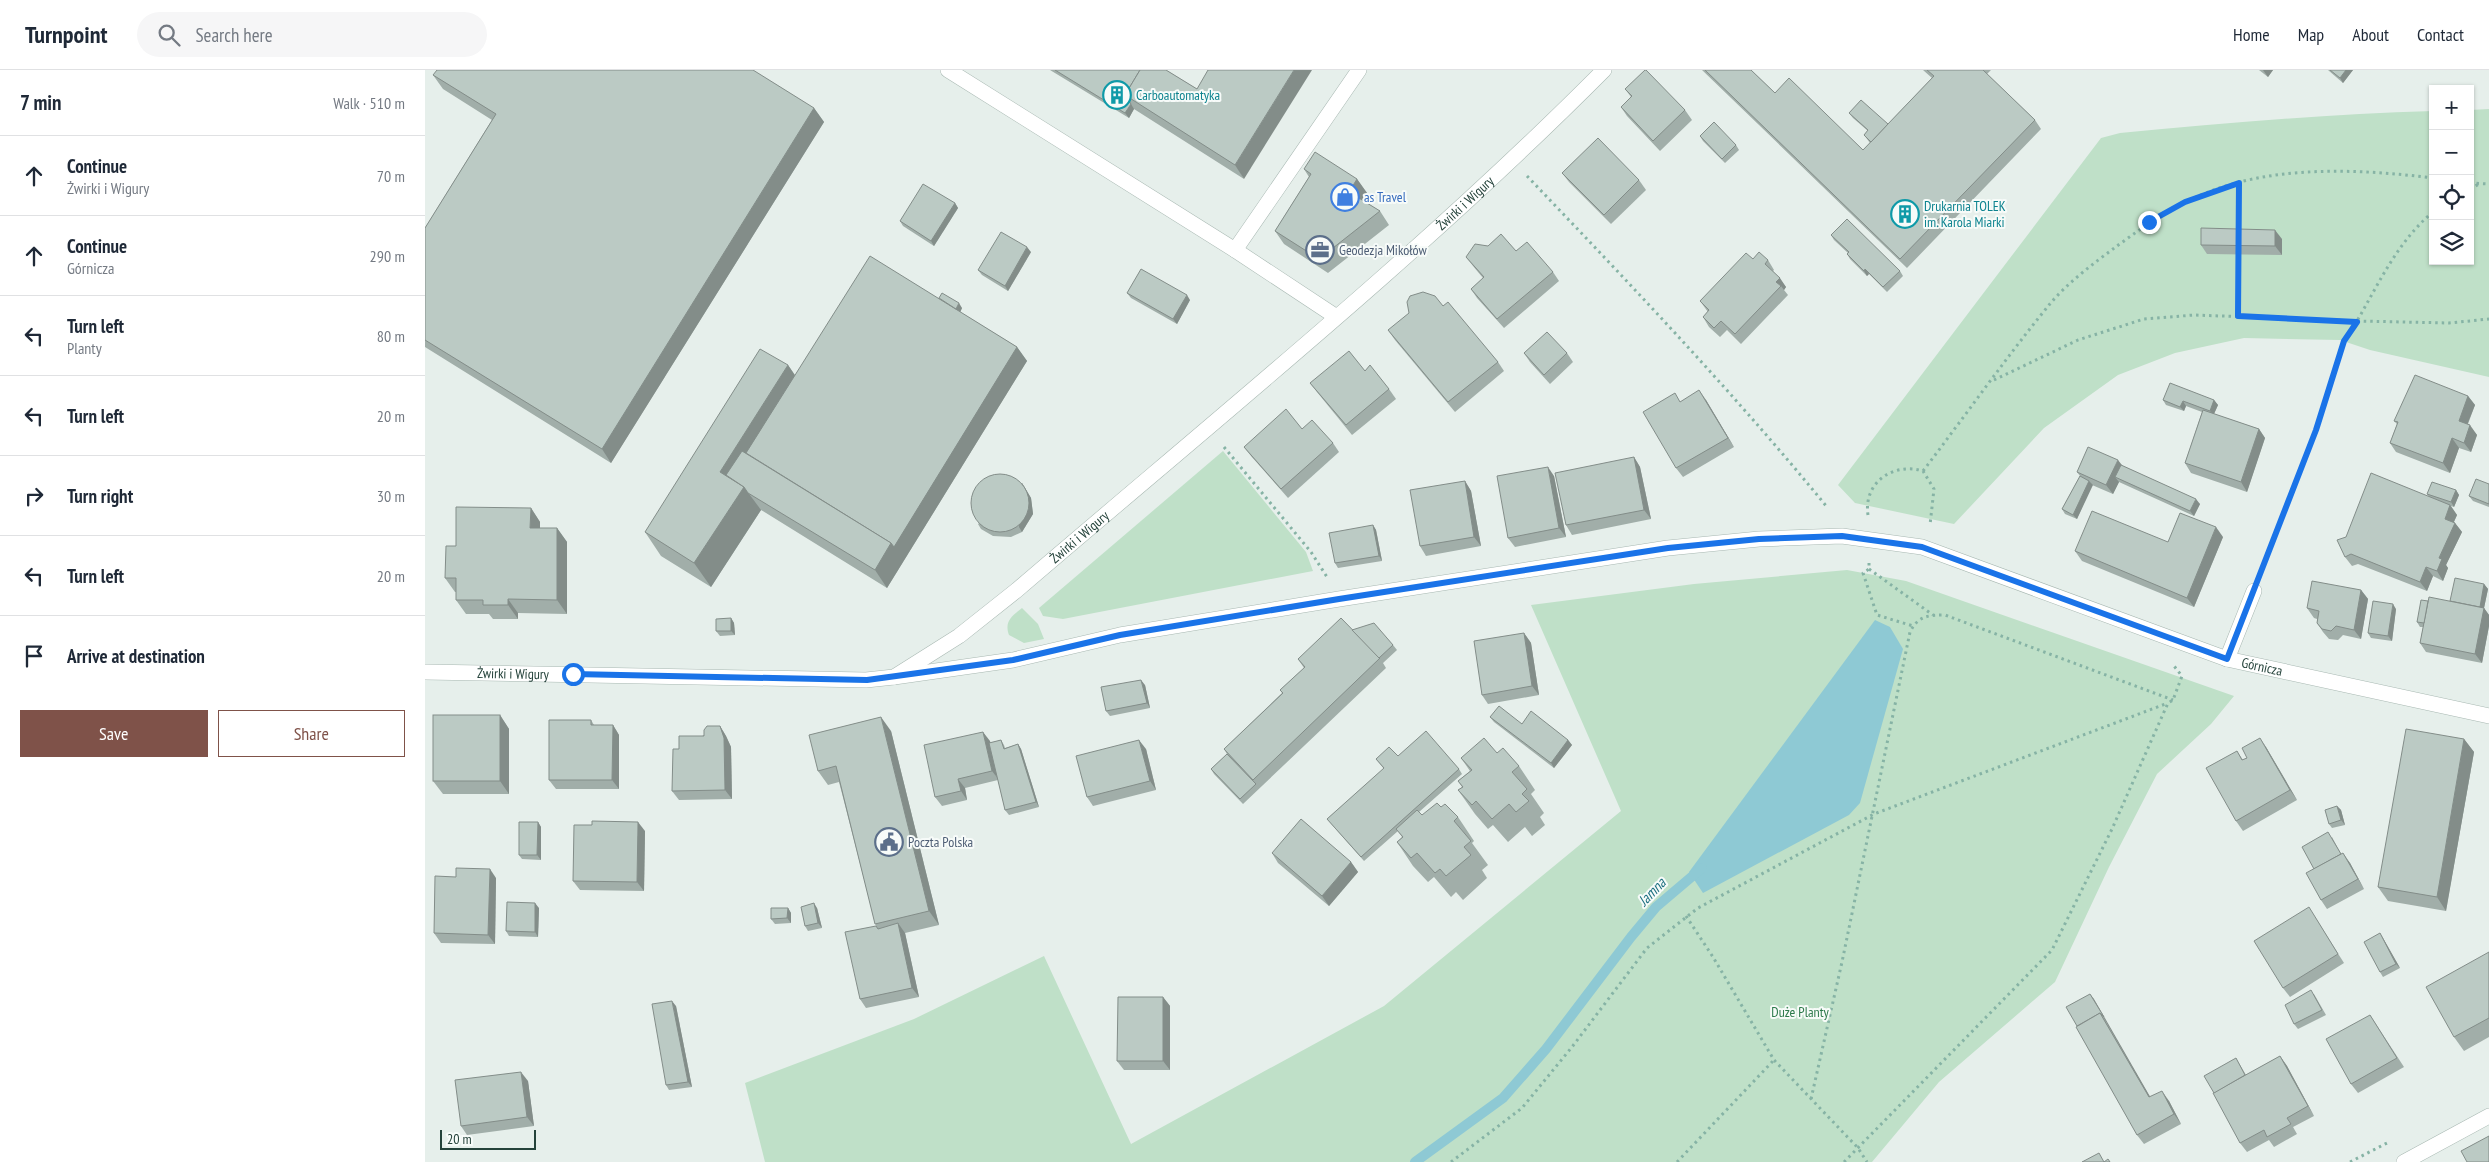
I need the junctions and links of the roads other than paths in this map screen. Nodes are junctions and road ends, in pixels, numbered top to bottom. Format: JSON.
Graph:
{"nodes":[{"id":1,"x":948,"y":70,"type":"edge"},
{"id":2,"x":1359,"y":70,"type":"edge"},
{"id":3,"x":1605,"y":70,"type":"edge"},
{"id":4,"x":1235,"y":250,"type":"junction"},
{"id":5,"x":1335,"y":316,"type":"junction"},
{"id":6,"x":2254,"y":591,"type":"road end"},
{"id":7,"x":2227,"y":659,"type":"junction"},
{"id":8,"x":425,"y":672,"type":"edge"},
{"id":9,"x":895,"y":677,"type":"junction"},
{"id":10,"x":2489,"y":716,"type":"edge"},
{"id":11,"x":2489,"y":1116,"type":"edge"},
{"id":12,"x":2404,"y":1162,"type":"edge"}],
"edges":[{"from":1,"to":4,"type":"street"},
{"from":2,"to":4,"type":"street"},
{"from":3,"to":5,"type":"street","name":"Żwirki i Wigury"},
{"from":4,"to":5,"type":"street"},
{"from":5,"to":9,"type":"street","name":"Żwirki i Wigury"},
{"from":6,"to":7,"type":"street"},
{"from":7,"to":9,"type":"street","name":"Górnicza"},
{"from":7,"to":10,"type":"street","name":"Górnicza"},
{"from":8,"to":9,"type":"street","name":"Żwirki i Wigury"},
{"from":11,"to":12,"type":"street"}]}
